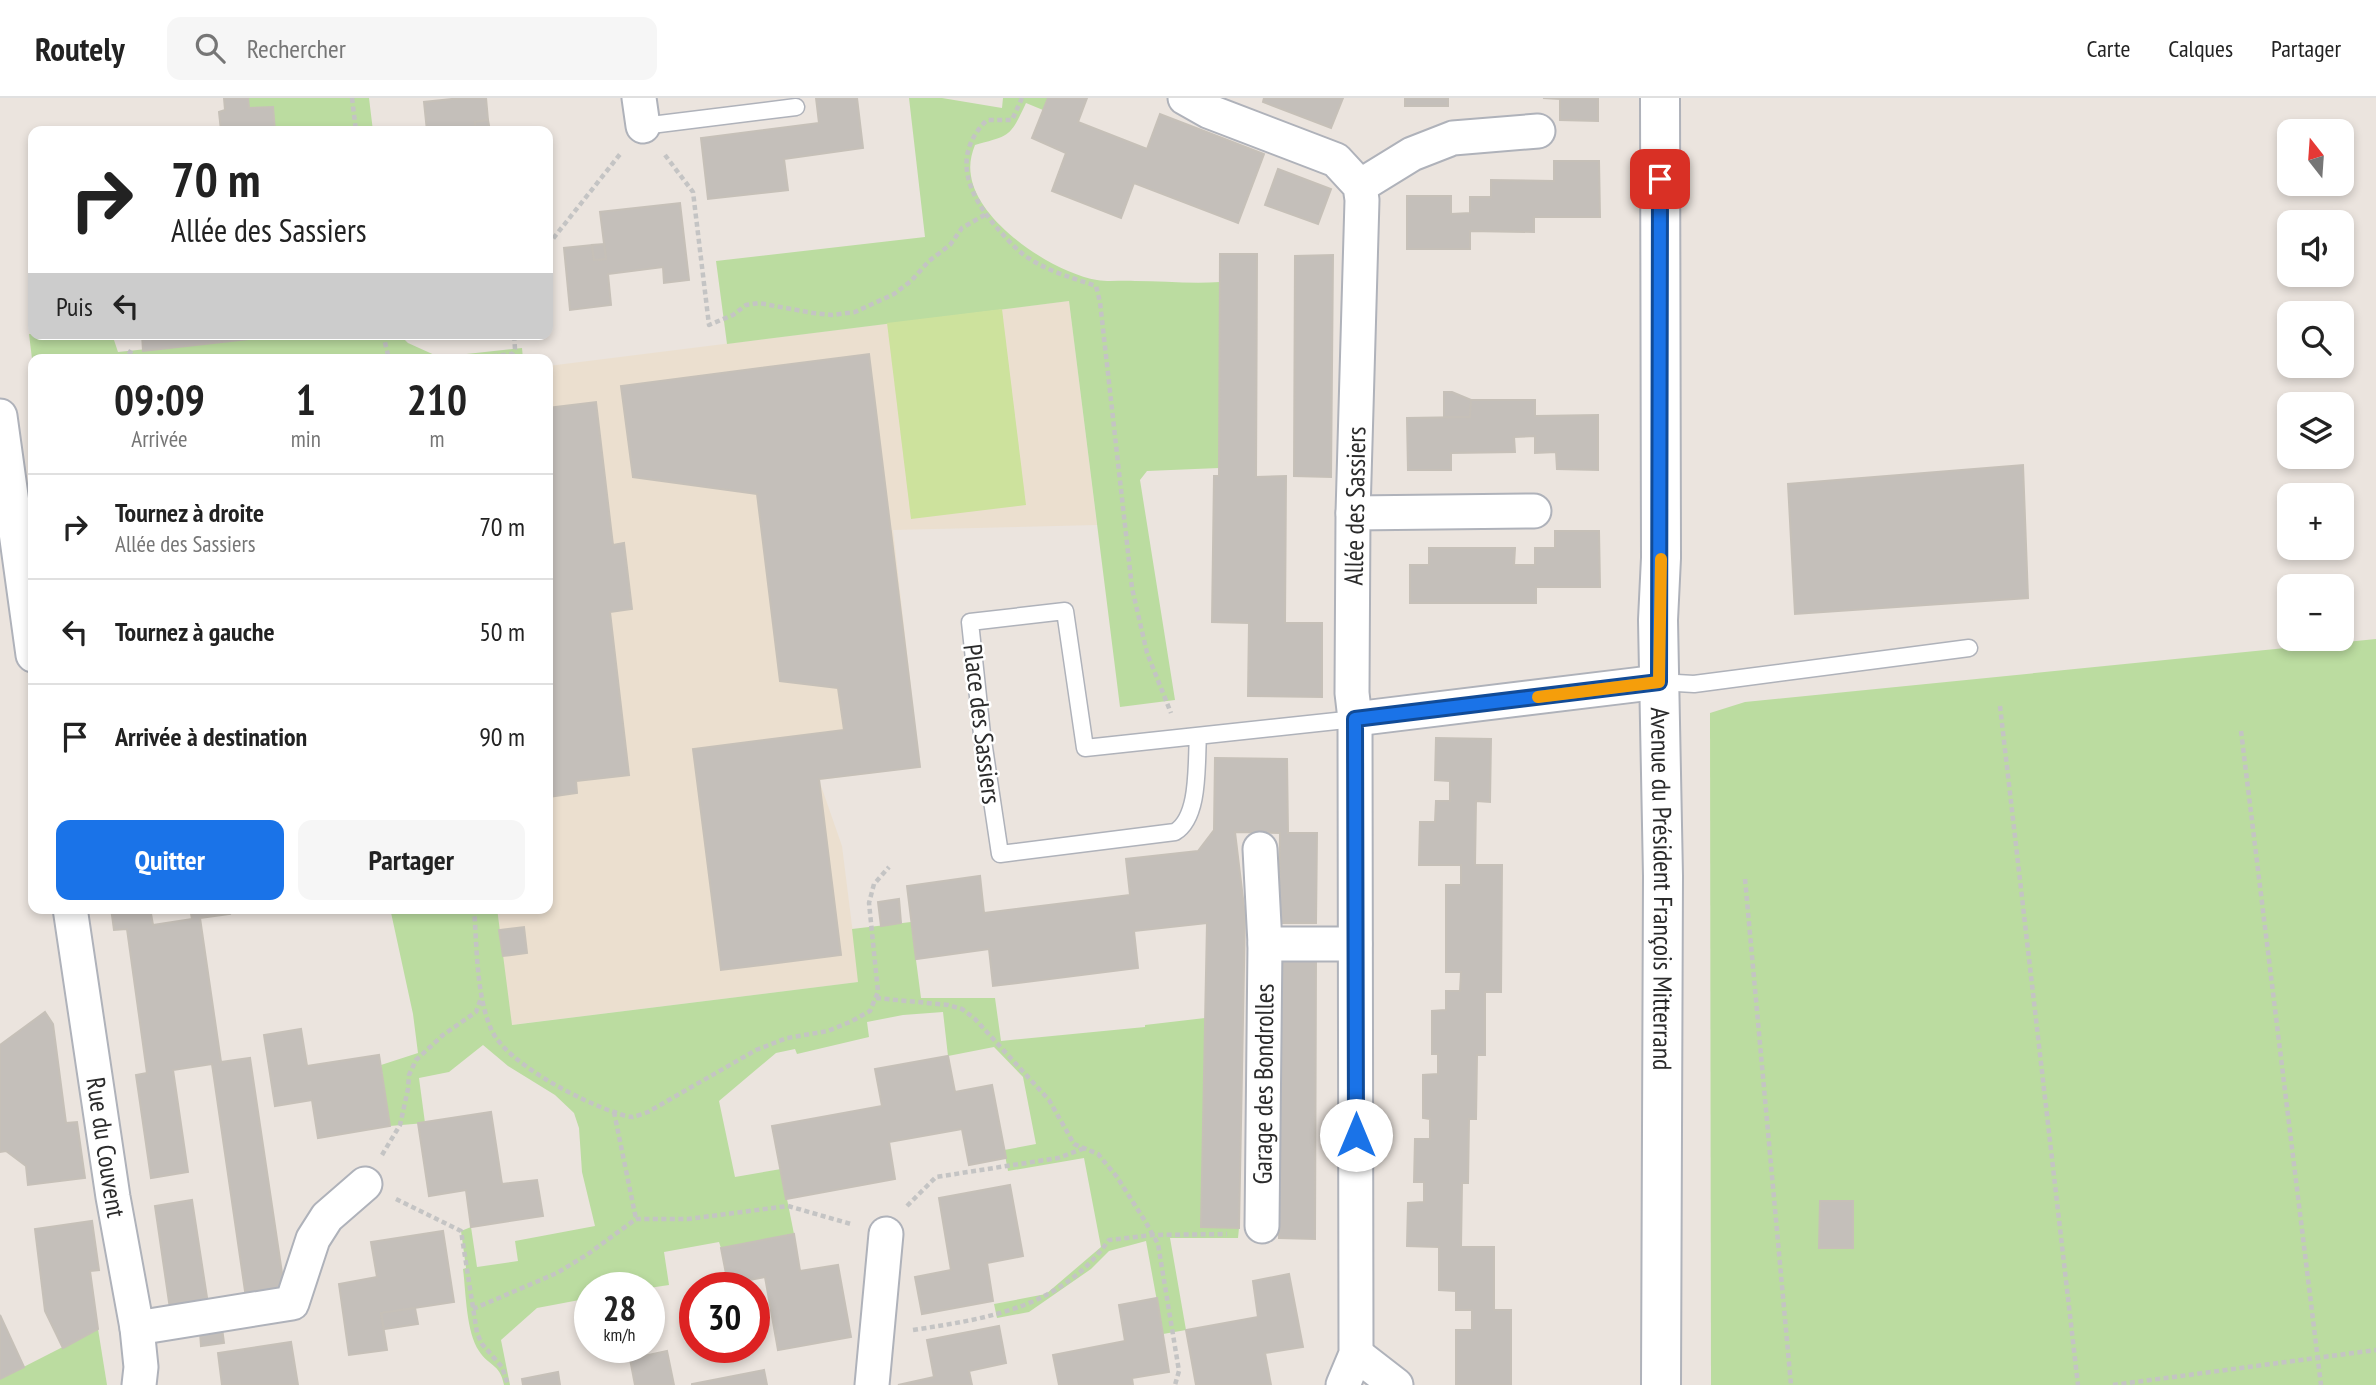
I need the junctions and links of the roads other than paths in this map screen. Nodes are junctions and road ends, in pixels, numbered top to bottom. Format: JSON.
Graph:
{"nodes":[{"id":1,"x":1185,"y":98,"type":"edge"},
{"id":2,"x":1660,"y":98,"type":"edge"},
{"id":3,"x":796,"y":107,"type":"dead end"},
{"id":4,"x":641,"y":112,"type":"edge"},
{"id":5,"x":1538,"y":131,"type":"dead end"},
{"id":6,"x":1360,"y":186,"type":"junction"},
{"id":7,"x":0,"y":416,"type":"edge"},
{"id":8,"x":1534,"y":511,"type":"dead end"},
{"id":9,"x":1353,"y":513,"type":"junction"},
{"id":10,"x":28,"y":619,"type":"edge"},
{"id":11,"x":1969,"y":649,"type":"dead end"},
{"id":12,"x":1659,"y":682,"type":"junction"},
{"id":13,"x":1355,"y":719,"type":"junction"},
{"id":14,"x":1198,"y":736,"type":"junction"},
{"id":15,"x":1260,"y":849,"type":"dead end"},
{"id":16,"x":71,"y":914,"type":"edge"},
{"id":17,"x":1265,"y":944,"type":"junction"},
{"id":18,"x":1355,"y":944,"type":"junction"},
{"id":19,"x":365,"y":1184,"type":"road end"},
{"id":20,"x":1250,"y":1230,"type":"road end"},
{"id":21,"x":886,"y":1234,"type":"road end"},
{"id":22,"x":137,"y":1328,"type":"junction"},
{"id":23,"x":1356,"y":1354,"type":"junction"},
{"id":24,"x":139,"y":1385,"type":"edge"},
{"id":25,"x":872,"y":1385,"type":"edge"},
{"id":26,"x":1343,"y":1385,"type":"edge"},
{"id":27,"x":1396,"y":1385,"type":"edge"},
{"id":28,"x":1661,"y":1385,"type":"edge"}],
"edges":[{"from":1,"to":6,"type":"street"},
{"from":2,"to":12,"type":"street","name":"Avenue du Président François Mitterrand"},
{"from":3,"to":4,"type":"lane"},
{"from":5,"to":6,"type":"street"},
{"from":6,"to":9,"type":"street","name":"Allée des Sassiers"},
{"from":7,"to":10,"type":"street"},
{"from":8,"to":9,"type":"street"},
{"from":9,"to":13,"type":"street","name":"Allée des Sassiers"},
{"from":11,"to":12,"type":"lane"},
{"from":12,"to":13,"type":"street"},
{"from":12,"to":28,"type":"street","name":"Avenue du Président François Mitterrand"},
{"from":13,"to":14,"type":"lane","name":"Place des Sassiers"},
{"from":13,"to":18,"type":"street","name":"Allée des Sassiers"},
{"from":14,"to":14,"type":"lane","name":"Place des Sassiers"},
{"from":15,"to":17,"type":"street","name":"Garage des Bondrolles"},
{"from":16,"to":22,"type":"street","name":"Rue du Couvent"},
{"from":17,"to":18,"type":"street"},
{"from":17,"to":20,"type":"street","name":"Garage des Bondrolles"},
{"from":18,"to":23,"type":"street","name":"Allée des Sassiers"},
{"from":19,"to":22,"type":"street"},
{"from":21,"to":25,"type":"street"},
{"from":22,"to":24,"type":"street","name":"Rue du Couvent"},
{"from":23,"to":26,"type":"street"},
{"from":23,"to":27,"type":"street"}]}
